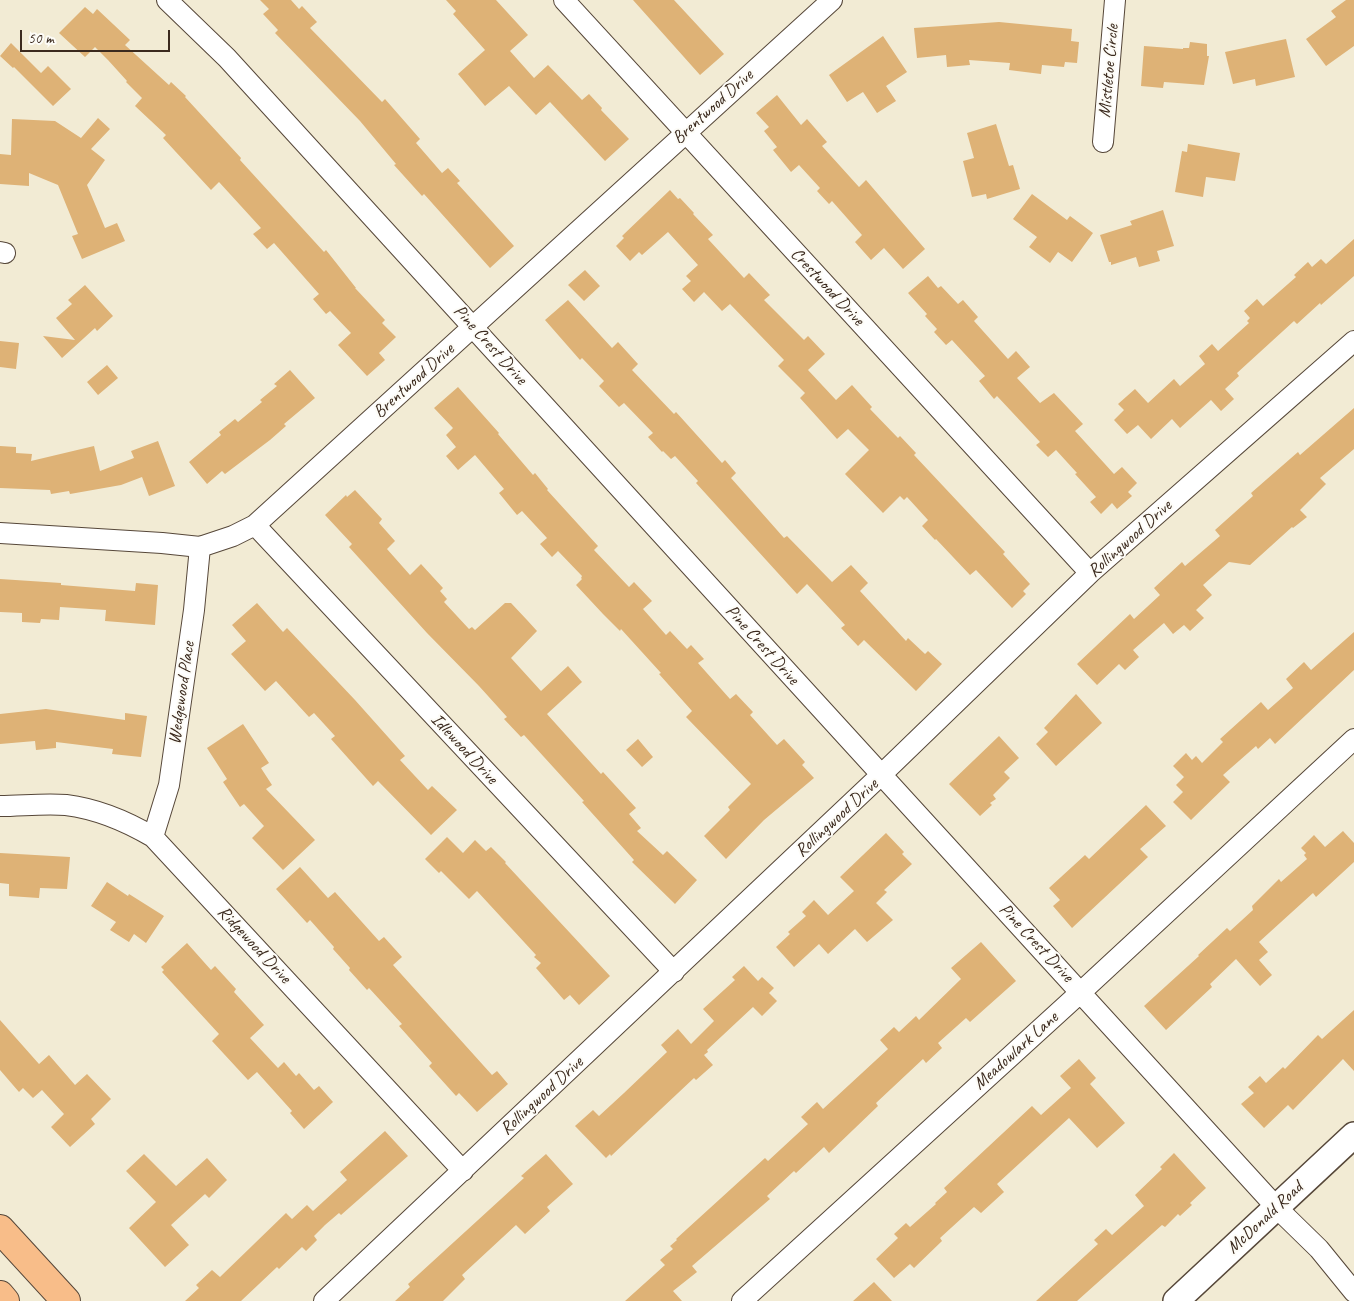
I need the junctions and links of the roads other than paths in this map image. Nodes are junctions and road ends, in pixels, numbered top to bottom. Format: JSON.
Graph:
{"nodes":[{"id":1,"x":167,"y":0,"type":"edge"},
{"id":2,"x":564,"y":0,"type":"edge"},
{"id":3,"x":832,"y":0,"type":"edge"},
{"id":4,"x":1115,"y":0,"type":"edge"},
{"id":5,"x":685,"y":133,"type":"junction"},
{"id":6,"x":1102,"y":142,"type":"dead end"},
{"id":7,"x":474,"y":327,"type":"junction"},
{"id":8,"x":1354,"y":340,"type":"edge"},
{"id":9,"x":255,"y":525,"type":"junction"},
{"id":10,"x":0,"y":533,"type":"edge"},
{"id":11,"x":200,"y":547,"type":"junction"},
{"id":12,"x":1090,"y":573,"type":"junction"},
{"id":13,"x":1354,"y":739,"type":"edge"},
{"id":14,"x":881,"y":776,"type":"junction"},
{"id":15,"x":0,"y":806,"type":"edge"},
{"id":16,"x":153,"y":837,"type":"junction"},
{"id":17,"x":674,"y":972,"type":"junction"},
{"id":18,"x":1081,"y":992,"type":"junction"},
{"id":19,"x":1354,"y":1135,"type":"edge"},
{"id":20,"x":463,"y":1171,"type":"junction"},
{"id":21,"x":1277,"y":1208,"type":"junction"},
{"id":22,"x":0,"y":1229,"type":"edge"},
{"id":23,"x":1354,"y":1292,"type":"edge"},
{"id":24,"x":0,"y":1296,"type":"edge"},
{"id":25,"x":5,"y":1301,"type":"edge"},
{"id":26,"x":66,"y":1301,"type":"edge"},
{"id":27,"x":324,"y":1301,"type":"edge"},
{"id":28,"x":742,"y":1301,"type":"edge"},
{"id":29,"x":1176,"y":1301,"type":"edge"}],
"edges":[{"from":1,"to":7,"type":"street","name":"Pine Crest Drive"},
{"from":2,"to":5,"type":"street","name":"Crestwood Drive"},
{"from":3,"to":5,"type":"street","name":"Brentwood Drive"},
{"from":4,"to":6,"type":"street","name":"Mistletoe Circle"},
{"from":5,"to":7,"type":"street","name":"Brentwood Drive"},
{"from":5,"to":12,"type":"street","name":"Crestwood Drive"},
{"from":7,"to":9,"type":"street","name":"Brentwood Drive"},
{"from":7,"to":14,"type":"street","name":"Pine Crest Drive"},
{"from":8,"to":12,"type":"street","name":"Rollingwood Drive"},
{"from":9,"to":11,"type":"street","name":"Brentwood Drive"},
{"from":9,"to":17,"type":"street","name":"Idlewood Drive"},
{"from":10,"to":11,"type":"street","name":"Brentwood Drive"},
{"from":11,"to":16,"type":"street","name":"Wedgewood Place"},
{"from":12,"to":14,"type":"street","name":"Rollingwood Drive"},
{"from":13,"to":18,"type":"street","name":"Meadowlark Lane"},
{"from":14,"to":17,"type":"street","name":"Rollingwood Drive"},
{"from":14,"to":18,"type":"street","name":"Pine Crest Drive"},
{"from":15,"to":16,"type":"street","name":"Ridgewood Drive"},
{"from":16,"to":20,"type":"street","name":"Ridgewood Drive"},
{"from":17,"to":20,"type":"street","name":"Rollingwood Drive"},
{"from":18,"to":21,"type":"street","name":"Pine Crest Drive"},
{"from":18,"to":28,"type":"street","name":"Meadowlark Lane"},
{"from":19,"to":21,"type":"street","name":"McDonald Road"},
{"from":20,"to":27,"type":"street","name":"Rollingwood Drive"},
{"from":21,"to":23,"type":"street","name":"Pine Crest Drive"},
{"from":21,"to":29,"type":"street","name":"McDonald Road"},
{"from":22,"to":26,"type":"highway"},
{"from":24,"to":25,"type":"highway"}]}
